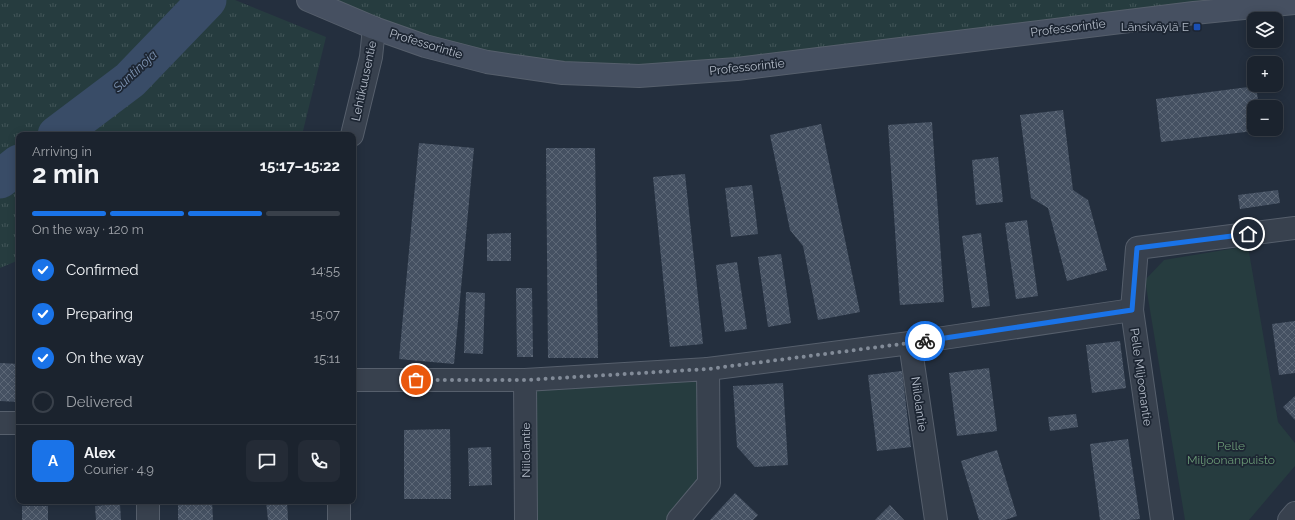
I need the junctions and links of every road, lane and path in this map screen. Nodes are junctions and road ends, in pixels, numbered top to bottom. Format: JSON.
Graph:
{"nodes":[{"id":1,"x":308,"y":0,"type":"edge"},
{"id":2,"x":1295,"y":3,"type":"edge"},
{"id":3,"x":374,"y":28,"type":"junction"},
{"id":4,"x":353,"y":132,"type":"edge"},
{"id":5,"x":1295,"y":228,"type":"edge"},
{"id":6,"x":1132,"y":310,"type":"junction"},
{"id":7,"x":910,"y":343,"type":"junction"},
{"id":8,"x":708,"y":369,"type":"junction"},
{"id":9,"x":356,"y":380,"type":"edge"},
{"id":10,"x":525,"y":380,"type":"junction"},
{"id":11,"x":0,"y":423,"type":"edge"},
{"id":12,"x":16,"y":423,"type":"edge"},
{"id":13,"x":148,"y":504,"type":"edge"},
{"id":14,"x":339,"y":504,"type":"edge"},
{"id":15,"x":1295,"y":513,"type":"edge"},
{"id":16,"x":148,"y":520,"type":"edge"},
{"id":17,"x":339,"y":520,"type":"edge"},
{"id":18,"x":526,"y":520,"type":"edge"},
{"id":19,"x":678,"y":520,"type":"edge"},
{"id":20,"x":936,"y":520,"type":"edge"},
{"id":21,"x":1162,"y":520,"type":"edge"},
{"id":22,"x":1289,"y":520,"type":"edge"}],
"edges":[{"from":1,"to":3,"type":"main road","name":"Professorintie"},
{"from":2,"to":3,"type":"main road","name":"Professorintie"},
{"from":3,"to":4,"type":"street","name":"Lehtikuusentie"},
{"from":5,"to":6,"type":"street","name":"Pelle Miljoonantie"},
{"from":6,"to":7,"type":"street"},
{"from":6,"to":21,"type":"street","name":"Pelle Miljoonantie"},
{"from":7,"to":8,"type":"street"},
{"from":7,"to":20,"type":"street","name":"Niilolantie"},
{"from":8,"to":10,"type":"street"},
{"from":8,"to":19,"type":"street"},
{"from":9,"to":10,"type":"street"},
{"from":10,"to":18,"type":"street","name":"Niilolantie"},
{"from":11,"to":12,"type":"street"},
{"from":13,"to":16,"type":"street"},
{"from":14,"to":17,"type":"street"},
{"from":15,"to":22,"type":"street"}]}
